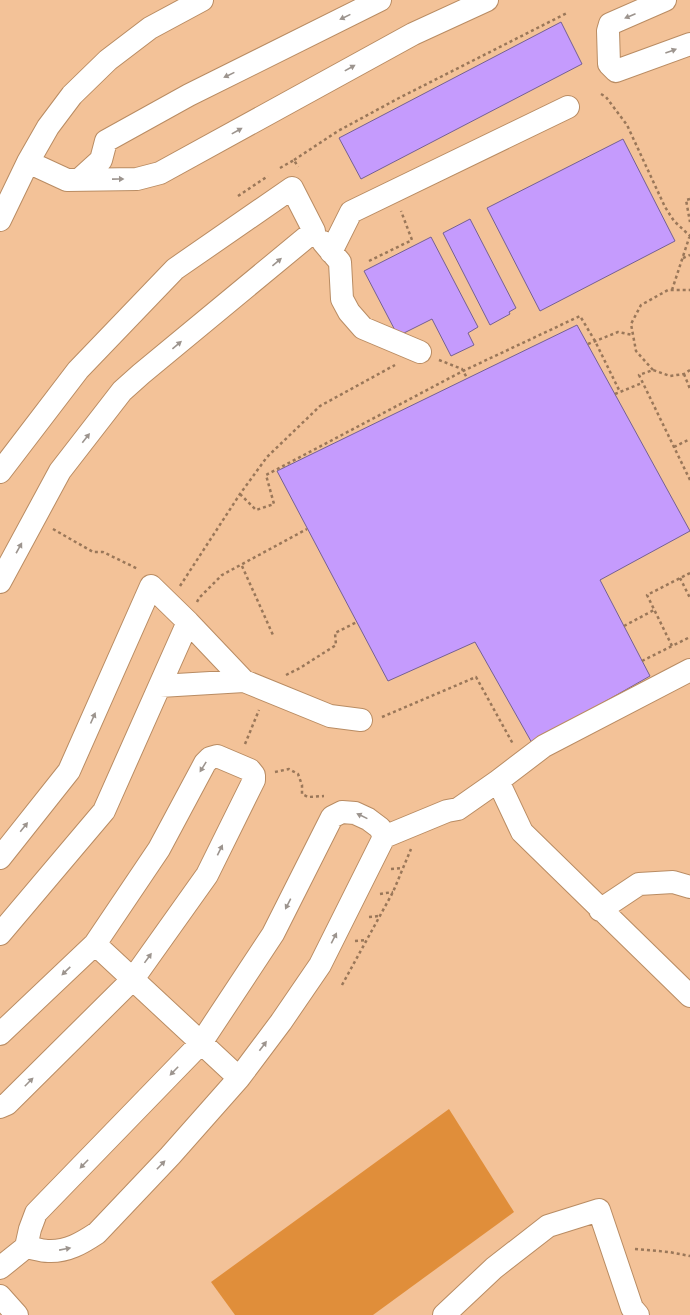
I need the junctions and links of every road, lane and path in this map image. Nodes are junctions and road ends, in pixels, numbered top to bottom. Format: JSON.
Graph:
{"nodes":[{"id":1,"x":202,"y":0,"type":"edge"},
{"id":2,"x":380,"y":0,"type":"edge"},
{"id":3,"x":487,"y":0,"type":"edge"},
{"id":4,"x":665,"y":0,"type":"edge"},
{"id":5,"x":567,"y":13,"type":"dead end"},
{"id":6,"x":690,"y":44,"type":"edge"},
{"id":7,"x":601,"y":94,"type":"dead end"},
{"id":8,"x":568,"y":107,"type":"dead end"},
{"id":9,"x":294,"y":160,"type":"dead end"},
{"id":10,"x":28,"y":162,"type":"junction"},
{"id":11,"x":79,"y":180,"type":"junction"},
{"id":12,"x":393,"y":191,"type":"junction"},
{"id":13,"x":690,"y":199,"type":"edge"},
{"id":14,"x":0,"y":220,"type":"edge"},
{"id":15,"x":690,"y":222,"type":"edge"},
{"id":16,"x":314,"y":231,"type":"junction"},
{"id":17,"x":690,"y":236,"type":"edge"},
{"id":18,"x":331,"y":252,"type":"junction"},
{"id":19,"x":690,"y":256,"type":"edge"},
{"id":20,"x":682,"y":258,"type":"junction"},
{"id":21,"x":369,"y":261,"type":"dead end"},
{"id":22,"x":672,"y":290,"type":"junction"},
{"id":23,"x":690,"y":290,"type":"edge"},
{"id":24,"x":633,"y":335,"type":"junction"},
{"id":25,"x":595,"y":341,"type":"junction"},
{"id":26,"x":588,"y":344,"type":"dead end"},
{"id":27,"x":420,"y":352,"type":"junction"},
{"id":28,"x":653,"y":370,"type":"junction"},
{"id":29,"x":690,"y":370,"type":"edge"},
{"id":30,"x":463,"y":372,"type":"junction"},
{"id":31,"x":684,"y":374,"type":"junction"},
{"id":32,"x":467,"y":378,"type":"dead end"},
{"id":33,"x":642,"y":383,"type":"junction"},
{"id":34,"x":690,"y":389,"type":"edge"},
{"id":35,"x":620,"y":392,"type":"junction"},
{"id":36,"x":615,"y":394,"type":"dead end"},
{"id":37,"x":690,"y":439,"type":"edge"},
{"id":38,"x":674,"y":447,"type":"junction"},
{"id":39,"x":0,"y":472,"type":"edge"},
{"id":40,"x":690,"y":480,"type":"edge"},
{"id":41,"x":240,"y":494,"type":"junction"},
{"id":42,"x":35,"y":519,"type":"junction"},
{"id":43,"x":307,"y":529,"type":"dead end"},
{"id":44,"x":242,"y":566,"type":"junction"},
{"id":45,"x":690,"y":573,"type":"edge"},
{"id":46,"x":680,"y":578,"type":"junction"},
{"id":47,"x":183,"y":580,"type":"junction"},
{"id":48,"x":177,"y":581,"type":"dead end"},
{"id":49,"x":0,"y":582,"type":"edge"},
{"id":50,"x":151,"y":584,"type":"junction"},
{"id":51,"x":690,"y":598,"type":"edge"},
{"id":52,"x":654,"y":610,"type":"junction"},
{"id":53,"x":188,"y":622,"type":"junction"},
{"id":54,"x":357,"y":622,"type":"dead end"},
{"id":55,"x":624,"y":626,"type":"dead end"},
{"id":56,"x":273,"y":635,"type":"dead end"},
{"id":57,"x":690,"y":637,"type":"edge"},
{"id":58,"x":672,"y":646,"type":"junction"},
{"id":59,"x":642,"y":661,"type":"dead end"},
{"id":60,"x":690,"y":670,"type":"edge"},
{"id":61,"x":160,"y":686,"type":"junction"},
{"id":62,"x":256,"y":687,"type":"junction"},
{"id":63,"x":361,"y":720,"type":"joint"},
{"id":64,"x":242,"y":750,"type":"dead end"},
{"id":65,"x":523,"y":762,"type":"junction"},
{"id":66,"x":272,"y":767,"type":"dead end"},
{"id":67,"x":498,"y":782,"type":"junction"},
{"id":68,"x":330,"y":794,"type":"dead end"},
{"id":69,"x":392,"y":834,"type":"junction"},
{"id":70,"x":0,"y":858,"type":"edge"},
{"id":71,"x":690,"y":887,"type":"edge"},
{"id":72,"x":600,"y":910,"type":"junction"},
{"id":73,"x":0,"y":934,"type":"edge"},
{"id":74,"x":95,"y":944,"type":"junction"},
{"id":75,"x":133,"y":979,"type":"junction"},
{"id":76,"x":342,"y":985,"type":"dead end"},
{"id":77,"x":690,"y":996,"type":"edge"},
{"id":78,"x":0,"y":1034,"type":"edge"},
{"id":79,"x":201,"y":1043,"type":"junction"},
{"id":80,"x":239,"y":1078,"type":"junction"},
{"id":81,"x":0,"y":1107,"type":"edge"},
{"id":82,"x":26,"y":1247,"type":"junction"},
{"id":83,"x":611,"y":1247,"type":"junction"},
{"id":84,"x":690,"y":1256,"type":"edge"},
{"id":85,"x":0,"y":1268,"type":"edge"},
{"id":86,"x":0,"y":1296,"type":"edge"},
{"id":87,"x":17,"y":1315,"type":"edge"},
{"id":88,"x":444,"y":1315,"type":"edge"},
{"id":89,"x":638,"y":1315,"type":"edge"}],
"edges":[{"from":1,"to":10,"type":"lane"},
{"from":2,"to":11,"type":"lane","one_way":true},
{"from":11,"to":3,"type":"lane","one_way":true},
{"from":4,"to":6,"type":"lane","one_way":true},
{"from":5,"to":9,"type":"path"},
{"from":7,"to":17,"type":"path"},
{"from":8,"to":12,"type":"lane"},
{"from":10,"to":11,"type":"lane"},
{"from":10,"to":14,"type":"lane"},
{"from":12,"to":18,"type":"lane"},
{"from":12,"to":21,"type":"path"},
{"from":13,"to":15,"type":"path"},
{"from":16,"to":18,"type":"lane"},
{"from":16,"to":39,"type":"lane"},
{"from":42,"to":16,"type":"lane","one_way":true},
{"from":17,"to":20,"type":"path"},
{"from":18,"to":27,"type":"lane"},
{"from":19,"to":20,"type":"path"},
{"from":20,"to":22,"type":"path"},
{"from":22,"to":23,"type":"path"},
{"from":22,"to":24,"type":"path"},
{"from":24,"to":25,"type":"path"},
{"from":24,"to":28,"type":"path"},
{"from":25,"to":26,"type":"path"},
{"from":25,"to":30,"type":"path"},
{"from":25,"to":35,"type":"path"},
{"from":27,"to":30,"type":"path"},
{"from":27,"to":41,"type":"path"},
{"from":28,"to":31,"type":"path"},
{"from":28,"to":33,"type":"path"},
{"from":29,"to":31,"type":"path"},
{"from":30,"to":32,"type":"path"},
{"from":30,"to":41,"type":"path"},
{"from":31,"to":34,"type":"path"},
{"from":33,"to":35,"type":"path"},
{"from":33,"to":38,"type":"path"},
{"from":35,"to":36,"type":"path"},
{"from":37,"to":38,"type":"path"},
{"from":38,"to":40,"type":"path"},
{"from":41,"to":47,"type":"path"},
{"from":49,"to":42,"type":"lane","one_way":true},
{"from":42,"to":50,"type":"path"},
{"from":43,"to":44,"type":"path"},
{"from":44,"to":53,"type":"path"},
{"from":44,"to":56,"type":"path"},
{"from":45,"to":46,"type":"path"},
{"from":46,"to":51,"type":"path"},
{"from":46,"to":52,"type":"path"},
{"from":47,"to":48,"type":"path"},
{"from":47,"to":50,"type":"path"},
{"from":50,"to":53,"type":"lane"},
{"from":70,"to":50,"type":"lane","one_way":true},
{"from":52,"to":55,"type":"path"},
{"from":52,"to":58,"type":"path"},
{"from":53,"to":61,"type":"lane"},
{"from":53,"to":62,"type":"lane"},
{"from":54,"to":62,"type":"path"},
{"from":57,"to":58,"type":"path"},
{"from":58,"to":59,"type":"path"},
{"from":60,"to":65,"type":"lane"},
{"from":61,"to":62,"type":"lane"},
{"from":61,"to":73,"type":"lane"},
{"from":62,"to":63,"type":"lane"},
{"from":62,"to":64,"type":"path"},
{"from":63,"to":65,"type":"path"},
{"from":65,"to":67,"type":"lane"},
{"from":66,"to":68,"type":"path"},
{"from":67,"to":69,"type":"lane"},
{"from":67,"to":72,"type":"lane"},
{"from":69,"to":76,"type":"path"},
{"from":69,"to":79,"type":"lane","one_way":true},
{"from":80,"to":69,"type":"lane","one_way":true},
{"from":71,"to":72,"type":"lane"},
{"from":72,"to":77,"type":"lane"},
{"from":74,"to":75,"type":"lane"},
{"from":75,"to":74,"type":"lane","one_way":true},
{"from":74,"to":78,"type":"lane","one_way":true},
{"from":75,"to":79,"type":"lane"},
{"from":81,"to":75,"type":"lane","one_way":true},
{"from":79,"to":80,"type":"lane"},
{"from":79,"to":82,"type":"lane","one_way":true},
{"from":82,"to":80,"type":"lane","one_way":true},
{"from":82,"to":85,"type":"lane"},
{"from":83,"to":84,"type":"path"},
{"from":83,"to":88,"type":"lane"},
{"from":83,"to":89,"type":"lane"},
{"from":86,"to":87,"type":"lane"}]}
